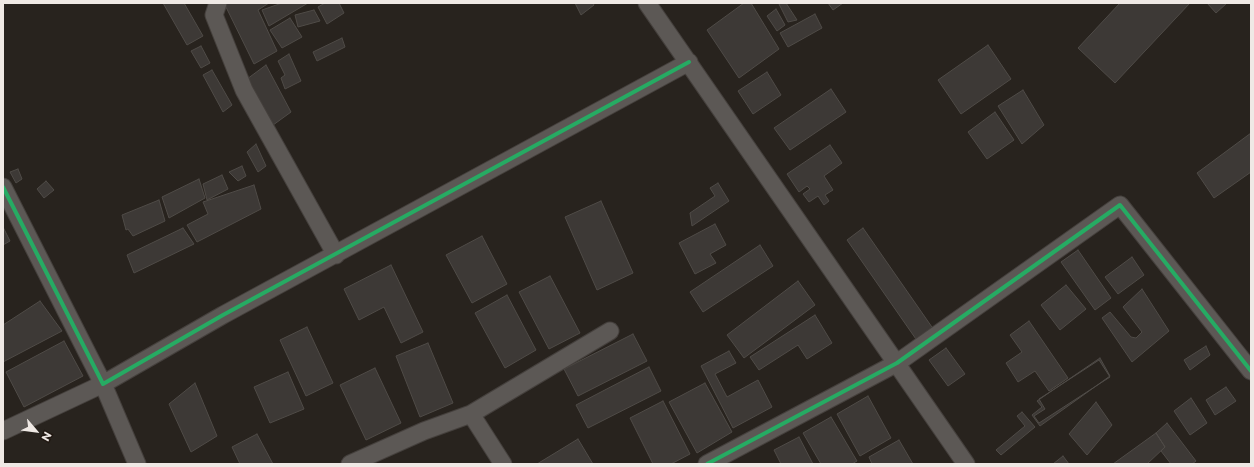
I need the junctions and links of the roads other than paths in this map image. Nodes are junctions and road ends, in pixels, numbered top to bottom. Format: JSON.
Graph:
{"nodes":[{"id":1,"x":218,"y":3,"type":"edge"},
{"id":2,"x":647,"y":3,"type":"edge"},
{"id":3,"x":689,"y":62,"type":"junction"},
{"id":4,"x":3,"y":187,"type":"edge"},
{"id":5,"x":336,"y":255,"type":"junction"},
{"id":6,"x":610,"y":331,"type":"dead end"},
{"id":7,"x":897,"y":363,"type":"junction"},
{"id":8,"x":1251,"y":371,"type":"edge"},
{"id":9,"x":103,"y":384,"type":"junction"},
{"id":10,"x":471,"y":414,"type":"junction"},
{"id":11,"x":3,"y":431,"type":"edge"},
{"id":12,"x":137,"y":464,"type":"edge"},
{"id":13,"x":350,"y":464,"type":"edge"},
{"id":14,"x":503,"y":464,"type":"edge"},
{"id":15,"x":707,"y":464,"type":"edge"},
{"id":16,"x":966,"y":464,"type":"edge"}],
"edges":[{"from":1,"to":5,"type":"street"},
{"from":2,"to":3,"type":"street"},
{"from":3,"to":5,"type":"street"},
{"from":3,"to":7,"type":"street"},
{"from":4,"to":9,"type":"street"},
{"from":5,"to":9,"type":"street"},
{"from":6,"to":10,"type":"street"},
{"from":7,"to":8,"type":"street"},
{"from":7,"to":15,"type":"street"},
{"from":7,"to":16,"type":"street"},
{"from":9,"to":11,"type":"street"},
{"from":9,"to":12,"type":"street"},
{"from":10,"to":13,"type":"street"},
{"from":10,"to":14,"type":"street"}]}
